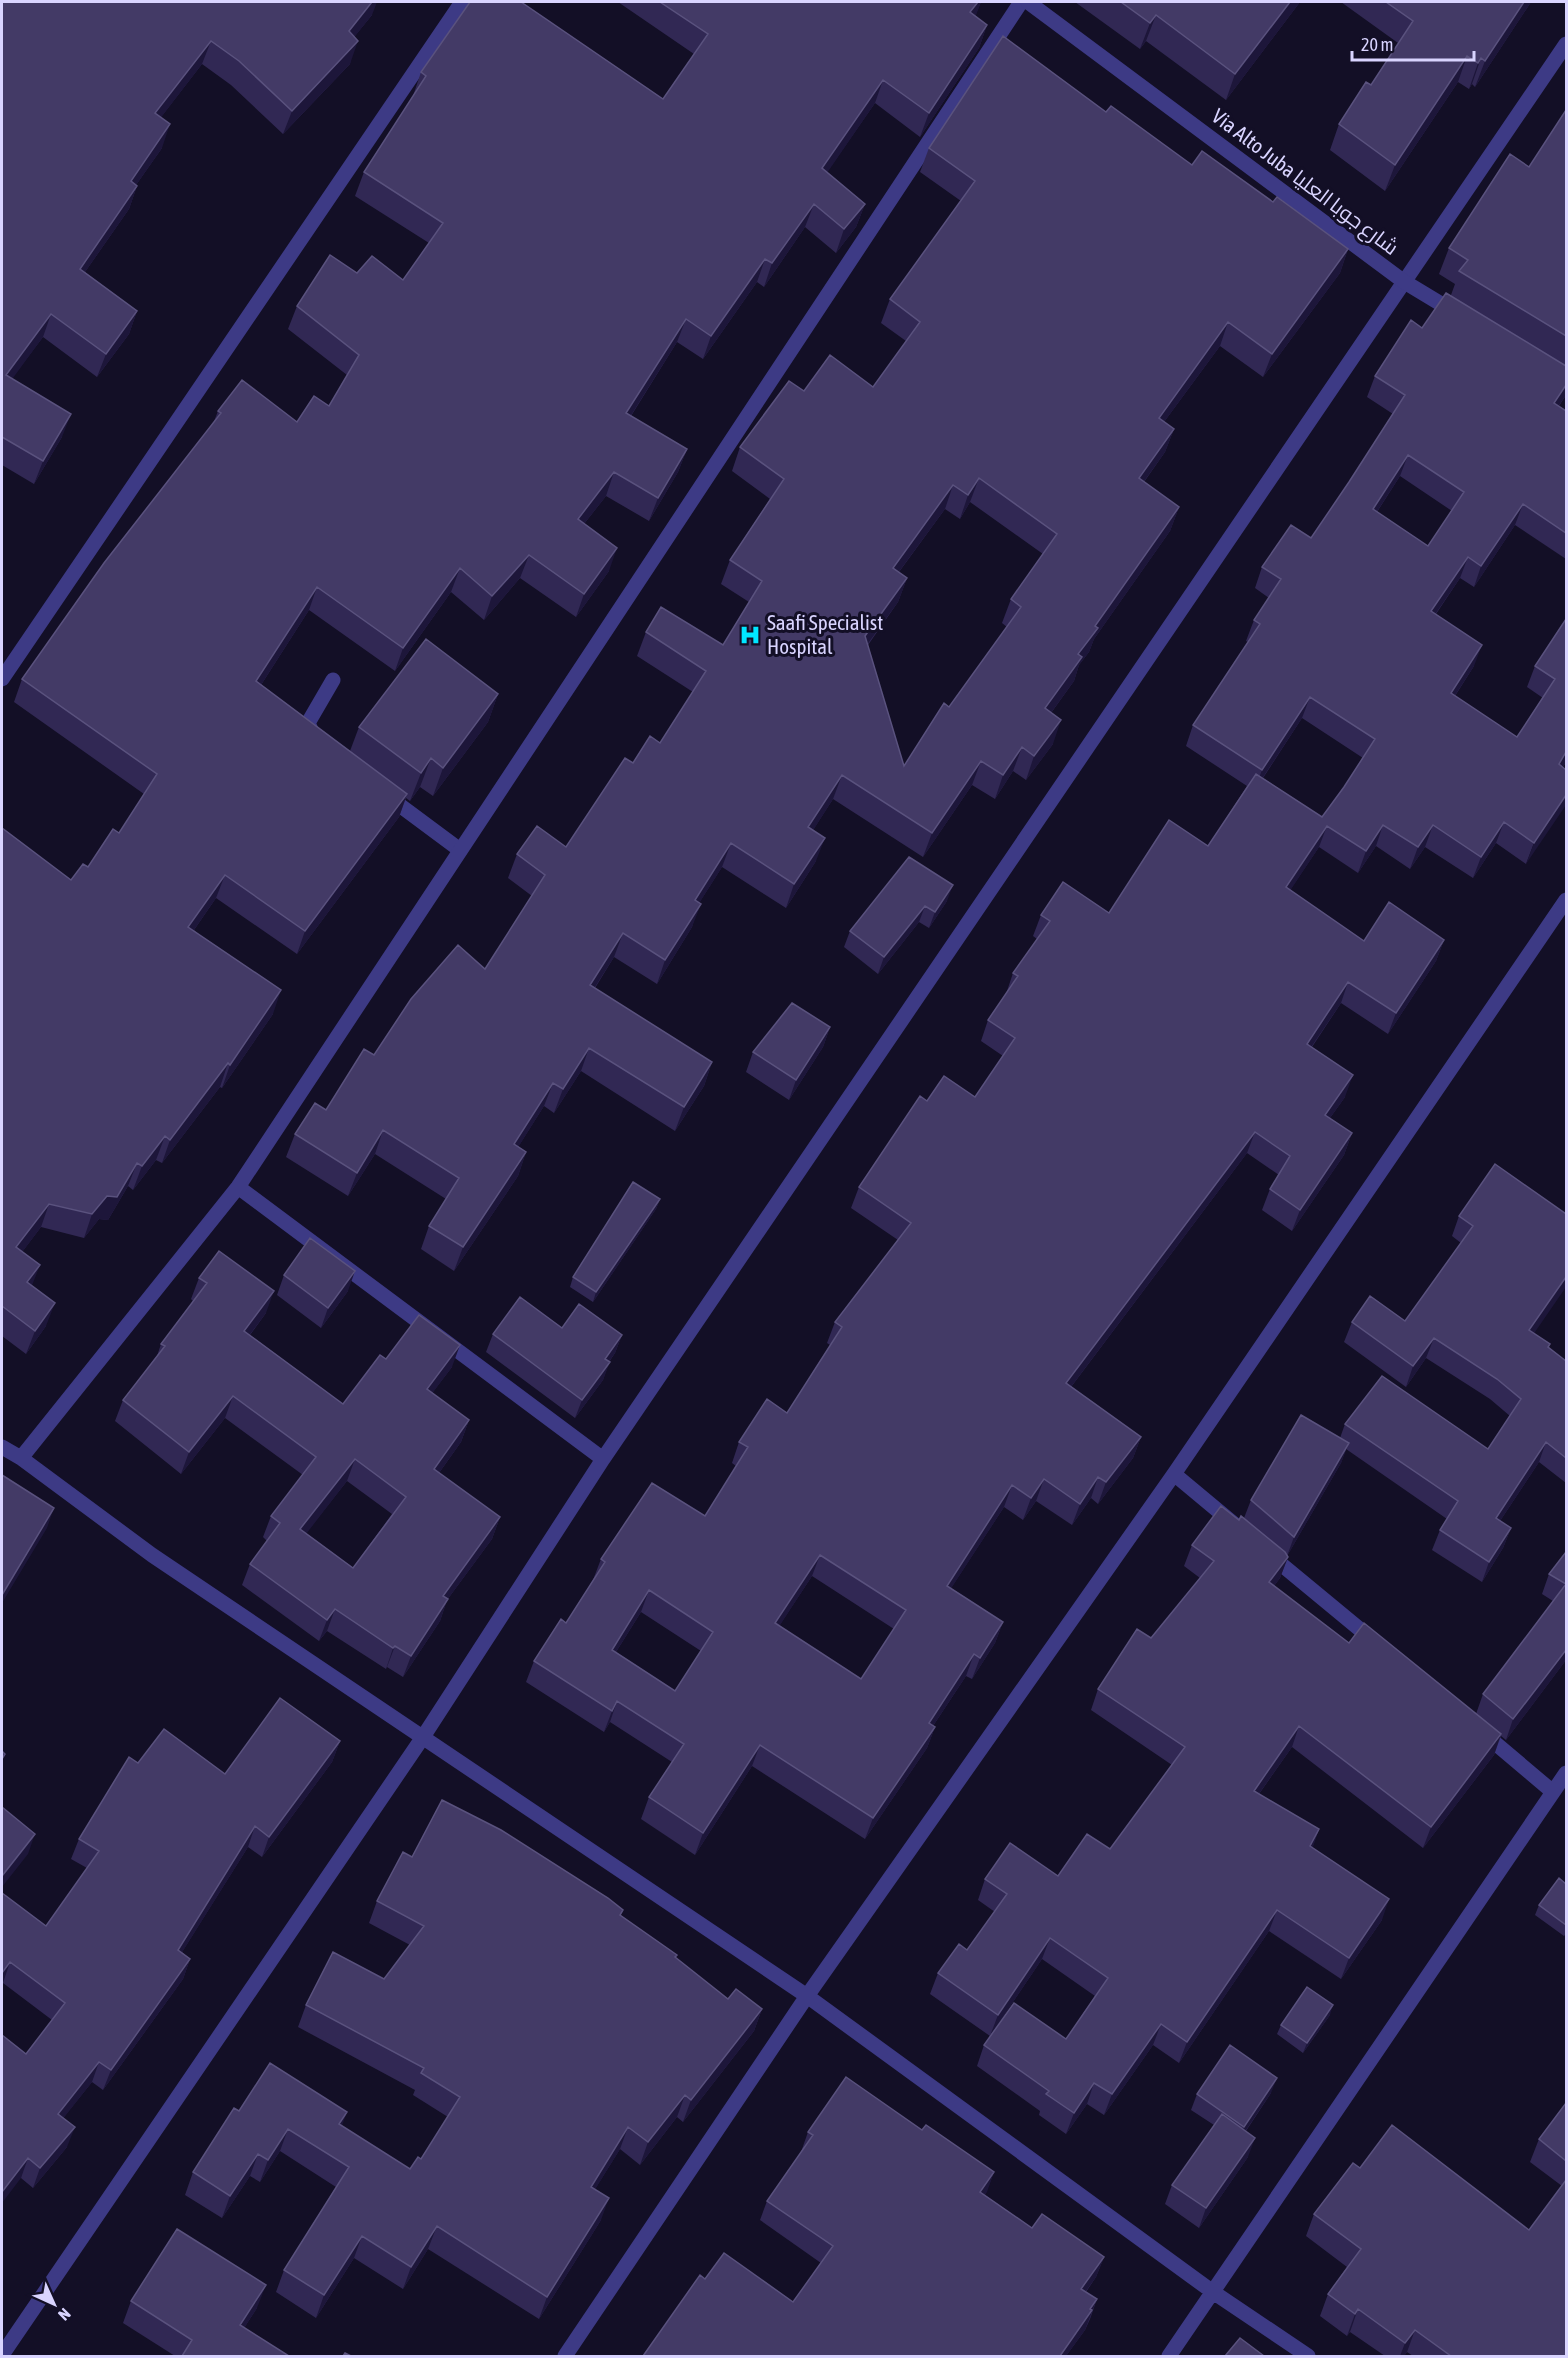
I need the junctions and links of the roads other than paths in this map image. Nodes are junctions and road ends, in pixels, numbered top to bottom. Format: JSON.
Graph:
{"nodes":[{"id":1,"x":462,"y":2,"type":"edge"},
{"id":2,"x":1021,"y":2,"type":"edge"},
{"id":3,"x":1028,"y":2,"type":"edge"},
{"id":4,"x":1566,"y":44,"type":"edge"},
{"id":5,"x":1403,"y":281,"type":"junction"},
{"id":6,"x":1474,"y":324,"type":"edge"},
{"id":7,"x":2,"y":679,"type":"edge"},
{"id":8,"x":333,"y":680,"type":"dead end"},
{"id":9,"x":327,"y":752,"type":"edge"},
{"id":10,"x":375,"y":787,"type":"edge"},
{"id":11,"x":460,"y":850,"type":"junction"},
{"id":12,"x":1566,"y":900,"type":"edge"},
{"id":13,"x":238,"y":1187,"type":"junction"},
{"id":14,"x":2,"y":1447,"type":"edge"},
{"id":15,"x":21,"y":1458,"type":"junction"},
{"id":16,"x":603,"y":1458,"type":"junction"},
{"id":17,"x":1174,"y":1474,"type":"junction"},
{"id":18,"x":1382,"y":1648,"type":"edge"},
{"id":19,"x":1472,"y":1724,"type":"edge"},
{"id":20,"x":423,"y":1737,"type":"junction"},
{"id":21,"x":1566,"y":1773,"type":"edge"},
{"id":22,"x":1553,"y":1792,"type":"junction"},
{"id":23,"x":807,"y":1996,"type":"junction"},
{"id":24,"x":1213,"y":2292,"type":"junction"},
{"id":25,"x":3,"y":2351,"type":"edge"},
{"id":26,"x":565,"y":2356,"type":"edge"},
{"id":27,"x":1169,"y":2356,"type":"edge"},
{"id":28,"x":1308,"y":2356,"type":"edge"}],
"edges":[{"from":1,"to":7,"type":"street"},
{"from":2,"to":11,"type":"street"},
{"from":3,"to":5,"type":"street","name":"Via Alto Juba شارع جوبا العليا"},
{"from":4,"to":5,"type":"street"},
{"from":5,"to":6,"type":"street","name":"Via Alto Juba شارع جوبا العليا"},
{"from":5,"to":16,"type":"street"},
{"from":8,"to":9,"type":"street"},
{"from":10,"to":11,"type":"street"},
{"from":11,"to":13,"type":"street"},
{"from":12,"to":17,"type":"street"},
{"from":13,"to":15,"type":"street"},
{"from":13,"to":16,"type":"street"},
{"from":14,"to":15,"type":"street"},
{"from":15,"to":20,"type":"street"},
{"from":16,"to":20,"type":"street"},
{"from":17,"to":18,"type":"street"},
{"from":17,"to":23,"type":"street"},
{"from":19,"to":22,"type":"street"},
{"from":20,"to":23,"type":"street"},
{"from":20,"to":25,"type":"street"},
{"from":21,"to":22,"type":"street"},
{"from":22,"to":24,"type":"street"},
{"from":23,"to":24,"type":"street"},
{"from":23,"to":26,"type":"street"},
{"from":24,"to":27,"type":"street"},
{"from":24,"to":28,"type":"street"}]}
